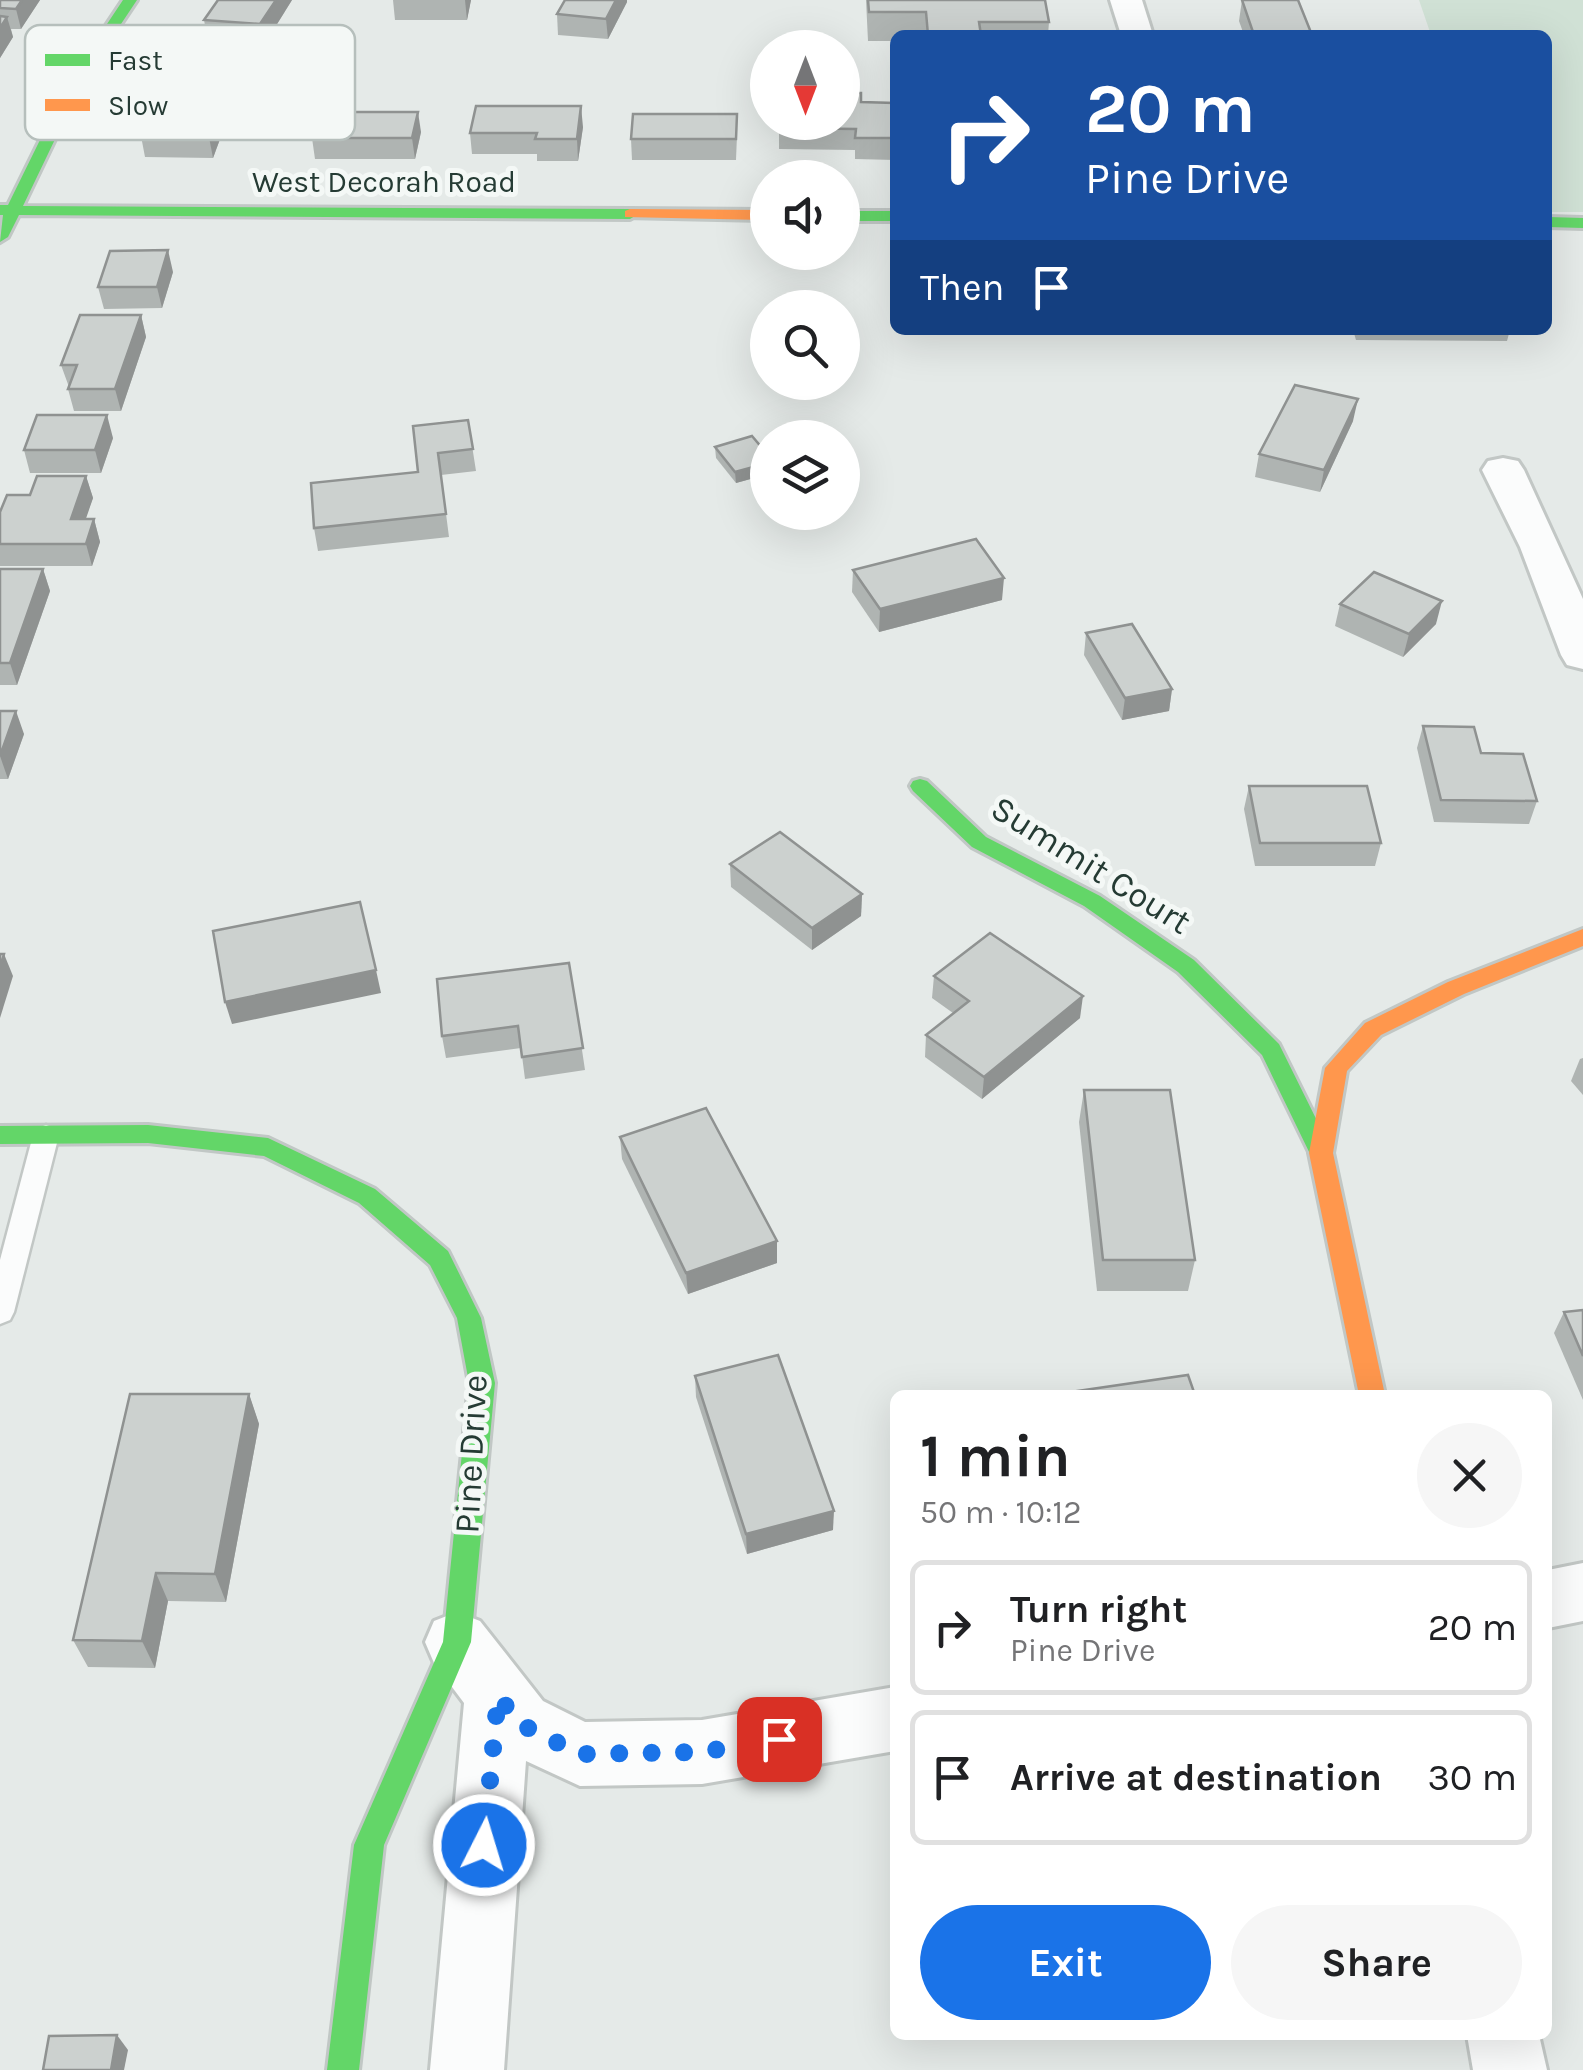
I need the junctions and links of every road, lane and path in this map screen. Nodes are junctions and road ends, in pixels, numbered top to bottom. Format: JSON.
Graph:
{"nodes":[{"id":1,"x":130,"y":0,"type":"edge"},
{"id":2,"x":1126,"y":0,"type":"edge"},
{"id":3,"x":113,"y":25,"type":"edge"},
{"id":4,"x":1135,"y":30,"type":"edge"},
{"id":5,"x":44,"y":140,"type":"edge"},
{"id":6,"x":6,"y":210,"type":"edge"},
{"id":7,"x":750,"y":215,"type":"edge"},
{"id":8,"x":860,"y":216,"type":"edge"},
{"id":9,"x":890,"y":216,"type":"edge"},
{"id":10,"x":1552,"y":222,"type":"edge"},
{"id":11,"x":1583,"y":223,"type":"edge"},
{"id":12,"x":0,"y":237,"type":"edge"},
{"id":13,"x":1503,"y":470,"type":"dead end"},
{"id":14,"x":1583,"y":655,"type":"edge"},
{"id":15,"x":920,"y":786,"type":"dead end"},
{"id":16,"x":1583,"y":936,"type":"edge"},
{"id":17,"x":0,"y":1135,"type":"edge"},
{"id":18,"x":46,"y":1135,"type":"junction"},
{"id":19,"x":1320,"y":1153,"type":"junction"},
{"id":20,"x":0,"y":1312,"type":"edge"},
{"id":21,"x":1371,"y":1390,"type":"edge"},
{"id":22,"x":1583,"y":1592,"type":"edge"},
{"id":23,"x":1552,"y":1598,"type":"edge"},
{"id":24,"x":457,"y":1642,"type":"junction"},
{"id":25,"x":498,"y":1696,"type":"junction"},
{"id":26,"x":890,"y":1720,"type":"edge"},
{"id":27,"x":1504,"y":2040,"type":"edge"},
{"id":28,"x":343,"y":2070,"type":"edge"},
{"id":29,"x":466,"y":2070,"type":"edge"},
{"id":30,"x":1510,"y":2070,"type":"edge"}],
"edges":[{"from":1,"to":3,"type":"street"},
{"from":2,"to":4,"type":"street"},
{"from":5,"to":6,"type":"street"},
{"from":6,"to":7,"type":"street","name":"West Decorah Road"},
{"from":6,"to":12,"type":"street"},
{"from":8,"to":9,"type":"street"},
{"from":10,"to":11,"type":"street"},
{"from":13,"to":14,"type":"street"},
{"from":15,"to":19,"type":"street","name":"Summit Court"},
{"from":16,"to":19,"type":"street"},
{"from":17,"to":18,"type":"street","name":"Pine Drive"},
{"from":18,"to":20,"type":"lane"},
{"from":18,"to":24,"type":"street","name":"Pine Drive"},
{"from":19,"to":21,"type":"street"},
{"from":22,"to":23,"type":"street"},
{"from":24,"to":25,"type":"street"},
{"from":24,"to":28,"type":"street","name":"Pine Drive"},
{"from":25,"to":26,"type":"street"},
{"from":25,"to":29,"type":"street"},
{"from":27,"to":30,"type":"street"}]}
